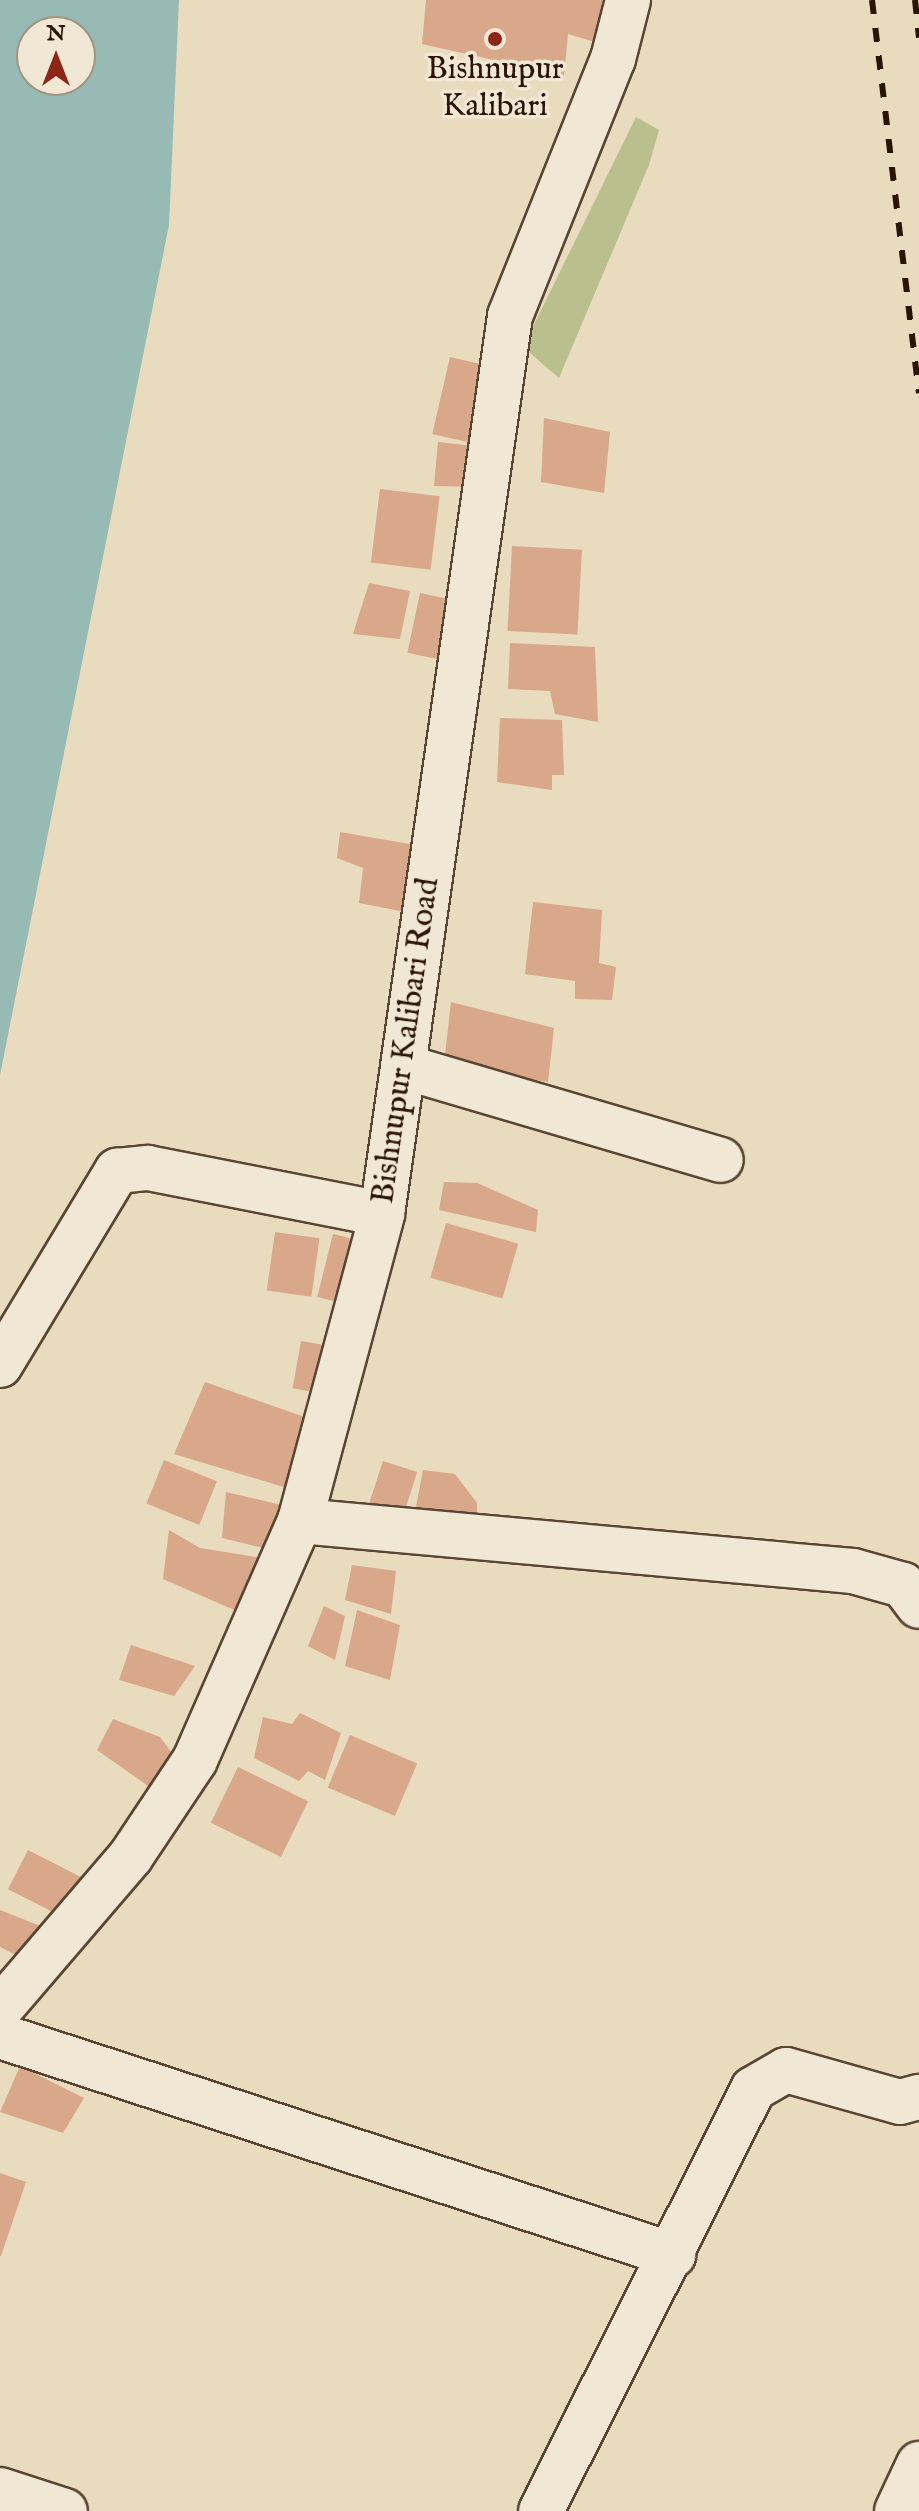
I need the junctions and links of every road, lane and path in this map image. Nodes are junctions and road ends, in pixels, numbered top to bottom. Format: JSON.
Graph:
{"nodes":[{"id":1,"x":628,"y":0,"type":"edge"},
{"id":2,"x":405,"y":1067,"type":"junction"},
{"id":3,"x":721,"y":1160,"type":"dead end"},
{"id":4,"x":382,"y":1214,"type":"junction"},
{"id":5,"x":0,"y":1365,"type":"edge"},
{"id":6,"x":300,"y":1521,"type":"junction"},
{"id":7,"x":919,"y":1606,"type":"edge"},
{"id":8,"x":0,"y":2009,"type":"edge"},
{"id":9,"x":0,"y":2036,"type":"edge"},
{"id":10,"x":919,"y":2097,"type":"edge"},
{"id":11,"x":673,"y":2255,"type":"junction"},
{"id":12,"x":919,"y":2464,"type":"edge"},
{"id":13,"x":0,"y":2490,"type":"edge"},
{"id":14,"x":65,"y":2511,"type":"edge"},
{"id":15,"x":541,"y":2511,"type":"edge"},
{"id":16,"x":897,"y":2511,"type":"edge"}],
"edges":[{"from":1,"to":2,"type":"street","name":"Bishnupur Kalibari Road"},
{"from":2,"to":3,"type":"street"},
{"from":2,"to":4,"type":"street","name":"Bishnupur Kalibari Road"},
{"from":4,"to":5,"type":"street"},
{"from":4,"to":6,"type":"street","name":"Bishnupur Kalibari Road"},
{"from":6,"to":7,"type":"street"},
{"from":6,"to":8,"type":"street","name":"Bishnupur Kalibari Road"},
{"from":9,"to":11,"type":"street"},
{"from":10,"to":11,"type":"street"},
{"from":11,"to":15,"type":"street"},
{"from":12,"to":16,"type":"street"},
{"from":13,"to":14,"type":"street"}]}
